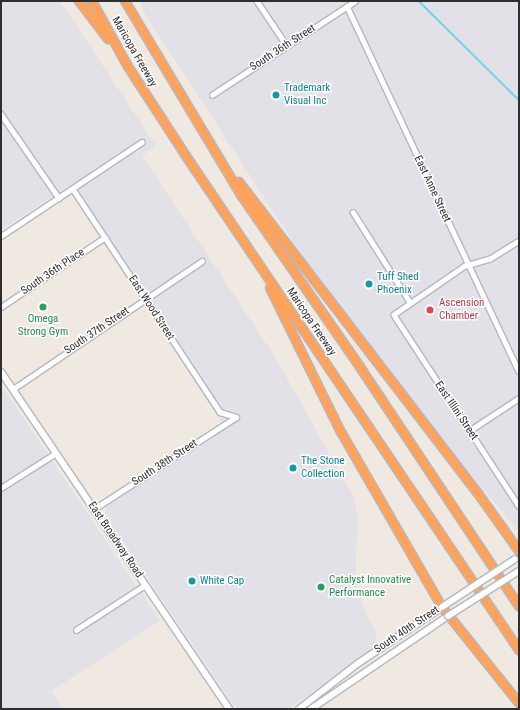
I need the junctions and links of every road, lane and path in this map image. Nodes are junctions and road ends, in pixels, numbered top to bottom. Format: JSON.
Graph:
{"nodes":[{"id":1,"x":79,"y":1,"type":"edge"},
{"id":2,"x":92,"y":1,"type":"edge"},
{"id":3,"x":125,"y":1,"type":"edge"},
{"id":4,"x":130,"y":1,"type":"edge"},
{"id":5,"x":257,"y":1,"type":"edge"},
{"id":6,"x":355,"y":1,"type":"edge"},
{"id":7,"x":347,"y":6,"type":"junction"},
{"id":8,"x":135,"y":16,"type":"junction"},
{"id":9,"x":287,"y":46,"type":"junction"},
{"id":10,"x":124,"y":60,"type":"junction"},
{"id":11,"x":212,"y":95,"type":"dead end"},
{"id":12,"x":1,"y":114,"type":"edge"},
{"id":13,"x":142,"y":142,"type":"dead end"},
{"id":14,"x":223,"y":160,"type":"junction"},
{"id":15,"x":73,"y":189,"type":"junction"},
{"id":16,"x":59,"y":198,"type":"junction"},
{"id":17,"x":353,"y":212,"type":"dead end"},
{"id":18,"x":1,"y":236,"type":"edge"},
{"id":19,"x":105,"y":237,"type":"junction"},
{"id":20,"x":519,"y":241,"type":"edge"},
{"id":21,"x":255,"y":259,"type":"junction"},
{"id":22,"x":202,"y":261,"type":"dead end"},
{"id":23,"x":470,"y":266,"type":"junction"},
{"id":24,"x":145,"y":299,"type":"junction"},
{"id":25,"x":410,"y":302,"type":"junction"},
{"id":26,"x":1,"y":307,"type":"edge"},
{"id":27,"x":519,"y":371,"type":"edge"},
{"id":28,"x":1,"y":372,"type":"edge"},
{"id":29,"x":13,"y":389,"type":"junction"},
{"id":30,"x":519,"y":398,"type":"edge"},
{"id":31,"x":236,"y":418,"type":"joint"},
{"id":32,"x":469,"y":431,"type":"junction"},
{"id":33,"x":56,"y":453,"type":"junction"},
{"id":34,"x":1,"y":488,"type":"edge"},
{"id":35,"x":519,"y":506,"type":"edge"},
{"id":36,"x":94,"y":509,"type":"junction"},
{"id":37,"x":518,"y":555,"type":"edge"},
{"id":38,"x":519,"y":572,"type":"edge"},
{"id":39,"x":145,"y":585,"type":"junction"},
{"id":40,"x":519,"y":606,"type":"edge"},
{"id":41,"x":442,"y":607,"type":"junction"},
{"id":42,"x":448,"y":616,"type":"junction"},
{"id":43,"x":76,"y":630,"type":"dead end"},
{"id":44,"x":519,"y":650,"type":"edge"},
{"id":45,"x":519,"y":703,"type":"edge"},
{"id":46,"x":229,"y":709,"type":"edge"},
{"id":47,"x":299,"y":709,"type":"edge"},
{"id":48,"x":311,"y":709,"type":"edge"}],
"edges":[{"from":1,"to":10,"type":"highway"},
{"from":2,"to":10,"type":"highway","name":"Maricopa Freeway"},
{"from":3,"to":8,"type":"highway","name":"Maricopa Freeway"},
{"from":4,"to":8,"type":"highway"},
{"from":5,"to":9,"type":"street"},
{"from":6,"to":7,"type":"street","name":"South 36th Street"},
{"from":7,"to":9,"type":"street","name":"South 36th Street"},
{"from":7,"to":23,"type":"street","name":"East Anne Street"},
{"from":8,"to":14,"type":"highway","name":"Maricopa Freeway"},
{"from":9,"to":11,"type":"street","name":"South 36th Street"},
{"from":10,"to":21,"type":"highway","name":"Maricopa Freeway"},
{"from":12,"to":16,"type":"street"},
{"from":13,"to":15,"type":"street"},
{"from":14,"to":37,"type":"highway"},
{"from":14,"to":40,"type":"highway","name":"Maricopa Freeway"},
{"from":15,"to":16,"type":"street"},
{"from":15,"to":19,"type":"street","name":"East Wood Street"},
{"from":16,"to":18,"type":"street"},
{"from":17,"to":25,"type":"street"},
{"from":19,"to":24,"type":"street","name":"East Wood Street"},
{"from":19,"to":26,"type":"street","name":"South 36th Place"},
{"from":20,"to":23,"type":"street"},
{"from":21,"to":41,"type":"highway"},
{"from":21,"to":44,"type":"highway","name":"Maricopa Freeway"},
{"from":22,"to":24,"type":"street","name":"South 37th Street"},
{"from":23,"to":25,"type":"street"},
{"from":23,"to":27,"type":"street","name":"East Anne Street"},
{"from":24,"to":29,"type":"street","name":"South 37th Street"},
{"from":24,"to":31,"type":"street","name":"East Wood Street"},
{"from":25,"to":32,"type":"street","name":"East Illini Street"},
{"from":28,"to":29,"type":"main road","name":"East Broadway Road"},
{"from":29,"to":33,"type":"main road","name":"East Broadway Road"},
{"from":30,"to":32,"type":"street"},
{"from":31,"to":36,"type":"street","name":"South 38th Street"},
{"from":32,"to":35,"type":"street","name":"East Illini Street"},
{"from":33,"to":34,"type":"street"},
{"from":33,"to":36,"type":"main road","name":"East Broadway Road"},
{"from":36,"to":39,"type":"main road","name":"East Broadway Road"},
{"from":37,"to":41,"type":"main road","name":"South 40th Street","bridge":true},
{"from":38,"to":42,"type":"main road","name":"South 40th Street","bridge":true},
{"from":39,"to":43,"type":"street"},
{"from":39,"to":46,"type":"main road","name":"East Broadway Road"},
{"from":41,"to":42,"type":"highway"},
{"from":41,"to":47,"type":"main road","name":"South 40th Street"},
{"from":42,"to":45,"type":"highway"},
{"from":42,"to":48,"type":"main road","name":"South 40th Street"}]}
